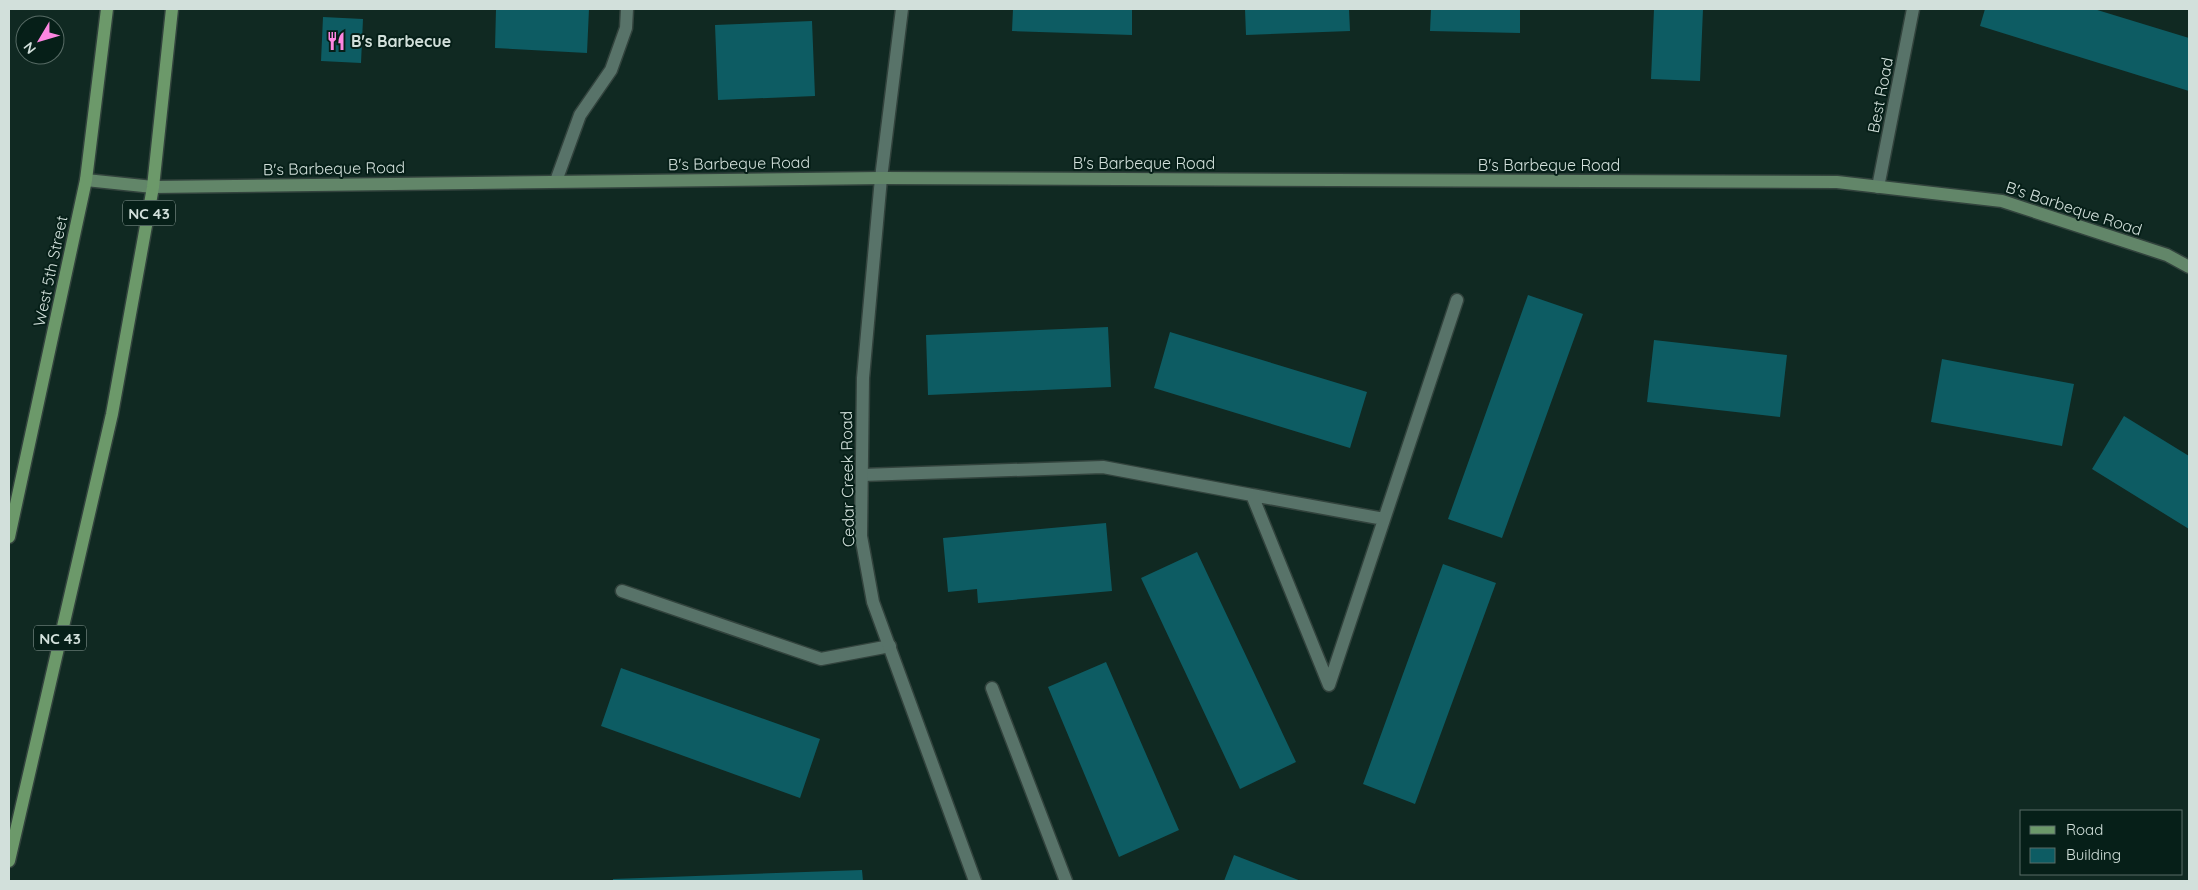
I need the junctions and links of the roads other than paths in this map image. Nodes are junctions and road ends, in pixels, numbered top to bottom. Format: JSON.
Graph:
{"nodes":[{"id":1,"x":107,"y":9,"type":"edge"},
{"id":2,"x":172,"y":9,"type":"edge"},
{"id":3,"x":627,"y":9,"type":"edge"},
{"id":4,"x":902,"y":9,"type":"edge"},
{"id":5,"x":1913,"y":9,"type":"edge"},
{"id":6,"x":881,"y":178,"type":"junction"},
{"id":7,"x":86,"y":180,"type":"junction"},
{"id":8,"x":556,"y":181,"type":"junction"},
{"id":9,"x":153,"y":187,"type":"junction"},
{"id":10,"x":1878,"y":187,"type":"junction"},
{"id":11,"x":2189,"y":267,"type":"edge"},
{"id":12,"x":1457,"y":300,"type":"dead end"},
{"id":13,"x":862,"y":475,"type":"junction"},
{"id":14,"x":1252,"y":495,"type":"junction"},
{"id":15,"x":1384,"y":520,"type":"junction"},
{"id":16,"x":9,"y":538,"type":"edge"},
{"id":17,"x":622,"y":592,"type":"dead end"},
{"id":18,"x":890,"y":646,"type":"junction"},
{"id":19,"x":992,"y":688,"type":"dead end"},
{"id":20,"x":9,"y":861,"type":"edge"},
{"id":21,"x":975,"y":881,"type":"edge"},
{"id":22,"x":1066,"y":881,"type":"edge"}],
"edges":[{"from":1,"to":7,"type":"main road","name":"West 5th Street"},
{"from":2,"to":9,"type":"main road","number":"NC 43"},
{"from":3,"to":8,"type":"street"},
{"from":4,"to":6,"type":"street","name":"Cedar Creek Road"},
{"from":5,"to":10,"type":"street","name":"Best Road"},
{"from":6,"to":8,"type":"street","name":"B's Barbeque Road"},
{"from":6,"to":10,"type":"street","name":"B's Barbeque Road"},
{"from":6,"to":13,"type":"street","name":"Cedar Creek Road"},
{"from":7,"to":9,"type":"street","name":"B's Barbeque Road"},
{"from":7,"to":16,"type":"main road","name":"West 5th Street"},
{"from":8,"to":9,"type":"street","name":"B's Barbeque Road"},
{"from":9,"to":20,"type":"main road","number":"NC 43"},
{"from":10,"to":11,"type":"street","name":"B's Barbeque Road"},
{"from":12,"to":15,"type":"street"},
{"from":13,"to":14,"type":"street"},
{"from":13,"to":18,"type":"street","name":"Cedar Creek Road"},
{"from":14,"to":15,"type":"street"},
{"from":14,"to":15,"type":"street"},
{"from":17,"to":18,"type":"street"},
{"from":18,"to":21,"type":"street","name":"Cedar Creek Road"},
{"from":19,"to":22,"type":"street"}]}
